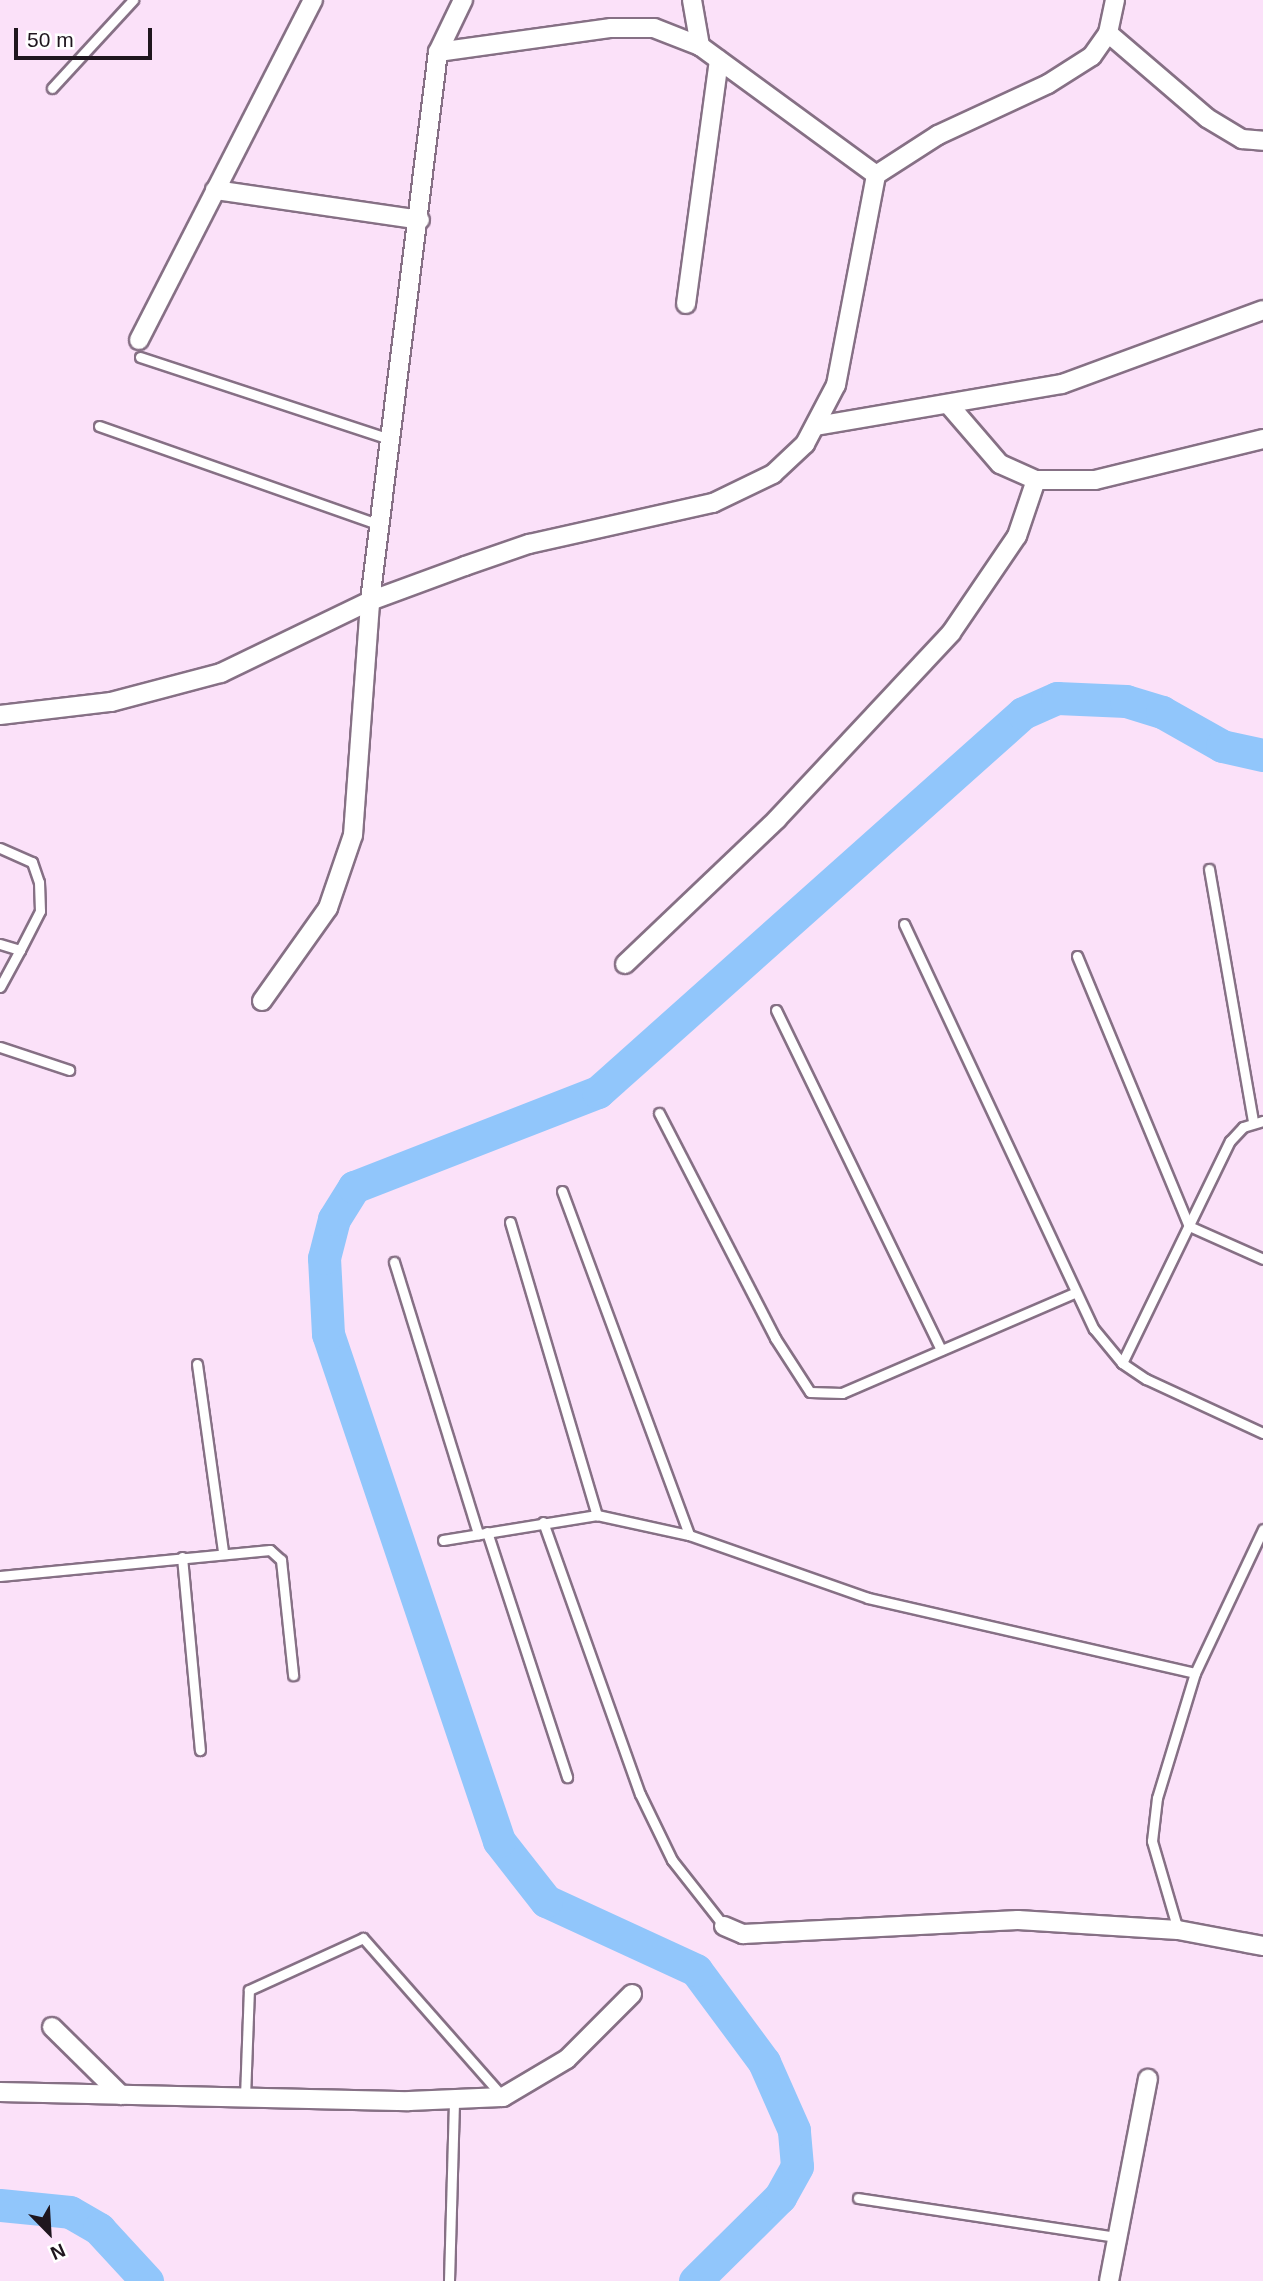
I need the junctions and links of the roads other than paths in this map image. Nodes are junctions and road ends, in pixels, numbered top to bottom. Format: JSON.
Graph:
{"nodes":[{"id":1,"x":133,"y":0,"type":"edge"},
{"id":2,"x":313,"y":0,"type":"edge"},
{"id":3,"x":692,"y":0,"type":"edge"},
{"id":4,"x":1115,"y":0,"type":"edge"},
{"id":5,"x":458,"y":1,"type":"edge"},
{"id":6,"x":1108,"y":33,"type":"junction"},
{"id":7,"x":700,"y":46,"type":"junction"},
{"id":8,"x":438,"y":52,"type":"junction"},
{"id":9,"x":719,"y":60,"type":"junction"},
{"id":10,"x":52,"y":88,"type":"dead end"},
{"id":11,"x":1263,"y":141,"type":"edge"},
{"id":12,"x":876,"y":175,"type":"junction"},
{"id":13,"x":215,"y":190,"type":"junction"},
{"id":14,"x":420,"y":220,"type":"junction"},
{"id":15,"x":687,"y":304,"type":"dead end"},
{"id":16,"x":1263,"y":310,"type":"edge"},
{"id":17,"x":139,"y":349,"type":"joint"},
{"id":18,"x":949,"y":405,"type":"junction"},
{"id":19,"x":99,"y":426,"type":"dead end"},
{"id":20,"x":816,"y":426,"type":"junction"},
{"id":21,"x":392,"y":439,"type":"junction"},
{"id":22,"x":1263,"y":439,"type":"edge"},
{"id":23,"x":1036,"y":480,"type":"junction"},
{"id":24,"x":380,"y":525,"type":"junction"},
{"id":25,"x":370,"y":601,"type":"junction"},
{"id":26,"x":0,"y":715,"type":"edge"},
{"id":27,"x":0,"y":848,"type":"edge"},
{"id":28,"x":1209,"y":869,"type":"dead end"},
{"id":29,"x":904,"y":924,"type":"dead end"},
{"id":30,"x":0,"y":944,"type":"edge"},
{"id":31,"x":20,"y":950,"type":"junction"},
{"id":32,"x":1077,"y":956,"type":"dead end"},
{"id":33,"x":625,"y":964,"type":"dead end"},
{"id":34,"x":0,"y":987,"type":"edge"},
{"id":35,"x":262,"y":1001,"type":"dead end"},
{"id":36,"x":776,"y":1010,"type":"dead end"},
{"id":37,"x":0,"y":1047,"type":"edge"},
{"id":38,"x":69,"y":1070,"type":"dead end"},
{"id":39,"x":659,"y":1113,"type":"dead end"},
{"id":40,"x":1258,"y":1121,"type":"edge"},
{"id":41,"x":562,"y":1191,"type":"dead end"},
{"id":42,"x":510,"y":1222,"type":"dead end"},
{"id":43,"x":1189,"y":1226,"type":"junction"},
{"id":44,"x":1263,"y":1259,"type":"edge"},
{"id":45,"x":394,"y":1262,"type":"dead end"},
{"id":46,"x":1074,"y":1293,"type":"junction"},
{"id":47,"x":941,"y":1350,"type":"junction"},
{"id":48,"x":1122,"y":1363,"type":"junction"},
{"id":49,"x":197,"y":1364,"type":"dead end"},
{"id":50,"x":1263,"y":1433,"type":"edge"},
{"id":51,"x":597,"y":1515,"type":"junction"},
{"id":52,"x":543,"y":1522,"type":"junction"},
{"id":53,"x":1263,"y":1530,"type":"edge"},
{"id":54,"x":483,"y":1533,"type":"junction"},
{"id":55,"x":689,"y":1535,"type":"junction"},
{"id":56,"x":443,"y":1540,"type":"dead end"},
{"id":57,"x":223,"y":1552,"type":"junction"},
{"id":58,"x":182,"y":1557,"type":"junction"},
{"id":59,"x":0,"y":1576,"type":"edge"},
{"id":60,"x":1195,"y":1673,"type":"junction"},
{"id":61,"x":293,"y":1675,"type":"dead end"},
{"id":62,"x":200,"y":1749,"type":"dead end"},
{"id":63,"x":567,"y":1777,"type":"dead end"},
{"id":64,"x":724,"y":1926,"type":"joint"},
{"id":65,"x":1178,"y":1930,"type":"junction"},
{"id":66,"x":1263,"y":1946,"type":"edge"},
{"id":67,"x":632,"y":1994,"type":"dead end"},
{"id":68,"x":52,"y":2027,"type":"dead end"},
{"id":69,"x":1148,"y":2079,"type":"dead end"},
{"id":70,"x":0,"y":2092,"type":"edge"},
{"id":71,"x":121,"y":2095,"type":"junction"},
{"id":72,"x":503,"y":2096,"type":"junction"},
{"id":73,"x":245,"y":2098,"type":"junction"},
{"id":74,"x":454,"y":2099,"type":"junction"},
{"id":75,"x":858,"y":2198,"type":"dead end"},
{"id":76,"x":1115,"y":2237,"type":"junction"},
{"id":77,"x":449,"y":2281,"type":"edge"},
{"id":78,"x":1109,"y":2281,"type":"edge"}],
"edges":[{"from":1,"to":10,"type":"lane"},
{"from":2,"to":13,"type":"street"},
{"from":3,"to":7,"type":"street"},
{"from":4,"to":6,"type":"street"},
{"from":5,"to":8,"type":"street"},
{"from":6,"to":11,"type":"street"},
{"from":6,"to":12,"type":"street"},
{"from":7,"to":8,"type":"street"},
{"from":7,"to":9,"type":"street"},
{"from":8,"to":14,"type":"street"},
{"from":9,"to":12,"type":"street"},
{"from":9,"to":15,"type":"street"},
{"from":12,"to":20,"type":"street"},
{"from":13,"to":14,"type":"street"},
{"from":13,"to":17,"type":"street"},
{"from":14,"to":21,"type":"street"},
{"from":16,"to":18,"type":"street"},
{"from":17,"to":21,"type":"lane"},
{"from":18,"to":20,"type":"street"},
{"from":18,"to":23,"type":"street"},
{"from":19,"to":24,"type":"lane"},
{"from":20,"to":25,"type":"street"},
{"from":21,"to":24,"type":"street"},
{"from":22,"to":23,"type":"street"},
{"from":23,"to":33,"type":"street"},
{"from":24,"to":25,"type":"street"},
{"from":25,"to":26,"type":"street"},
{"from":25,"to":35,"type":"street"},
{"from":27,"to":31,"type":"lane"},
{"from":28,"to":40,"type":"lane"},
{"from":29,"to":46,"type":"lane"},
{"from":30,"to":31,"type":"lane"},
{"from":31,"to":34,"type":"lane"},
{"from":32,"to":43,"type":"lane"},
{"from":36,"to":47,"type":"lane"},
{"from":37,"to":38,"type":"lane"},
{"from":39,"to":47,"type":"lane"},
{"from":40,"to":43,"type":"lane"},
{"from":41,"to":55,"type":"lane"},
{"from":42,"to":51,"type":"lane"},
{"from":43,"to":44,"type":"lane"},
{"from":43,"to":48,"type":"lane"},
{"from":45,"to":54,"type":"lane"},
{"from":46,"to":47,"type":"lane"},
{"from":46,"to":48,"type":"lane"},
{"from":48,"to":50,"type":"lane"},
{"from":49,"to":57,"type":"lane"},
{"from":51,"to":52,"type":"lane"},
{"from":51,"to":55,"type":"lane"},
{"from":52,"to":54,"type":"lane"},
{"from":52,"to":64,"type":"lane"},
{"from":53,"to":60,"type":"lane"},
{"from":54,"to":56,"type":"lane"},
{"from":54,"to":63,"type":"lane"},
{"from":55,"to":60,"type":"lane"},
{"from":57,"to":58,"type":"lane"},
{"from":57,"to":61,"type":"lane"},
{"from":58,"to":59,"type":"lane"},
{"from":58,"to":62,"type":"lane"},
{"from":60,"to":65,"type":"lane"},
{"from":64,"to":65,"type":"street"},
{"from":65,"to":66,"type":"street"},
{"from":67,"to":72,"type":"street"},
{"from":68,"to":71,"type":"street"},
{"from":69,"to":76,"type":"street"},
{"from":70,"to":71,"type":"street"},
{"from":71,"to":73,"type":"street"},
{"from":72,"to":73,"type":"lane"},
{"from":72,"to":74,"type":"street"},
{"from":73,"to":74,"type":"street"},
{"from":74,"to":77,"type":"lane"},
{"from":75,"to":76,"type":"lane"},
{"from":76,"to":78,"type":"street"}]}
